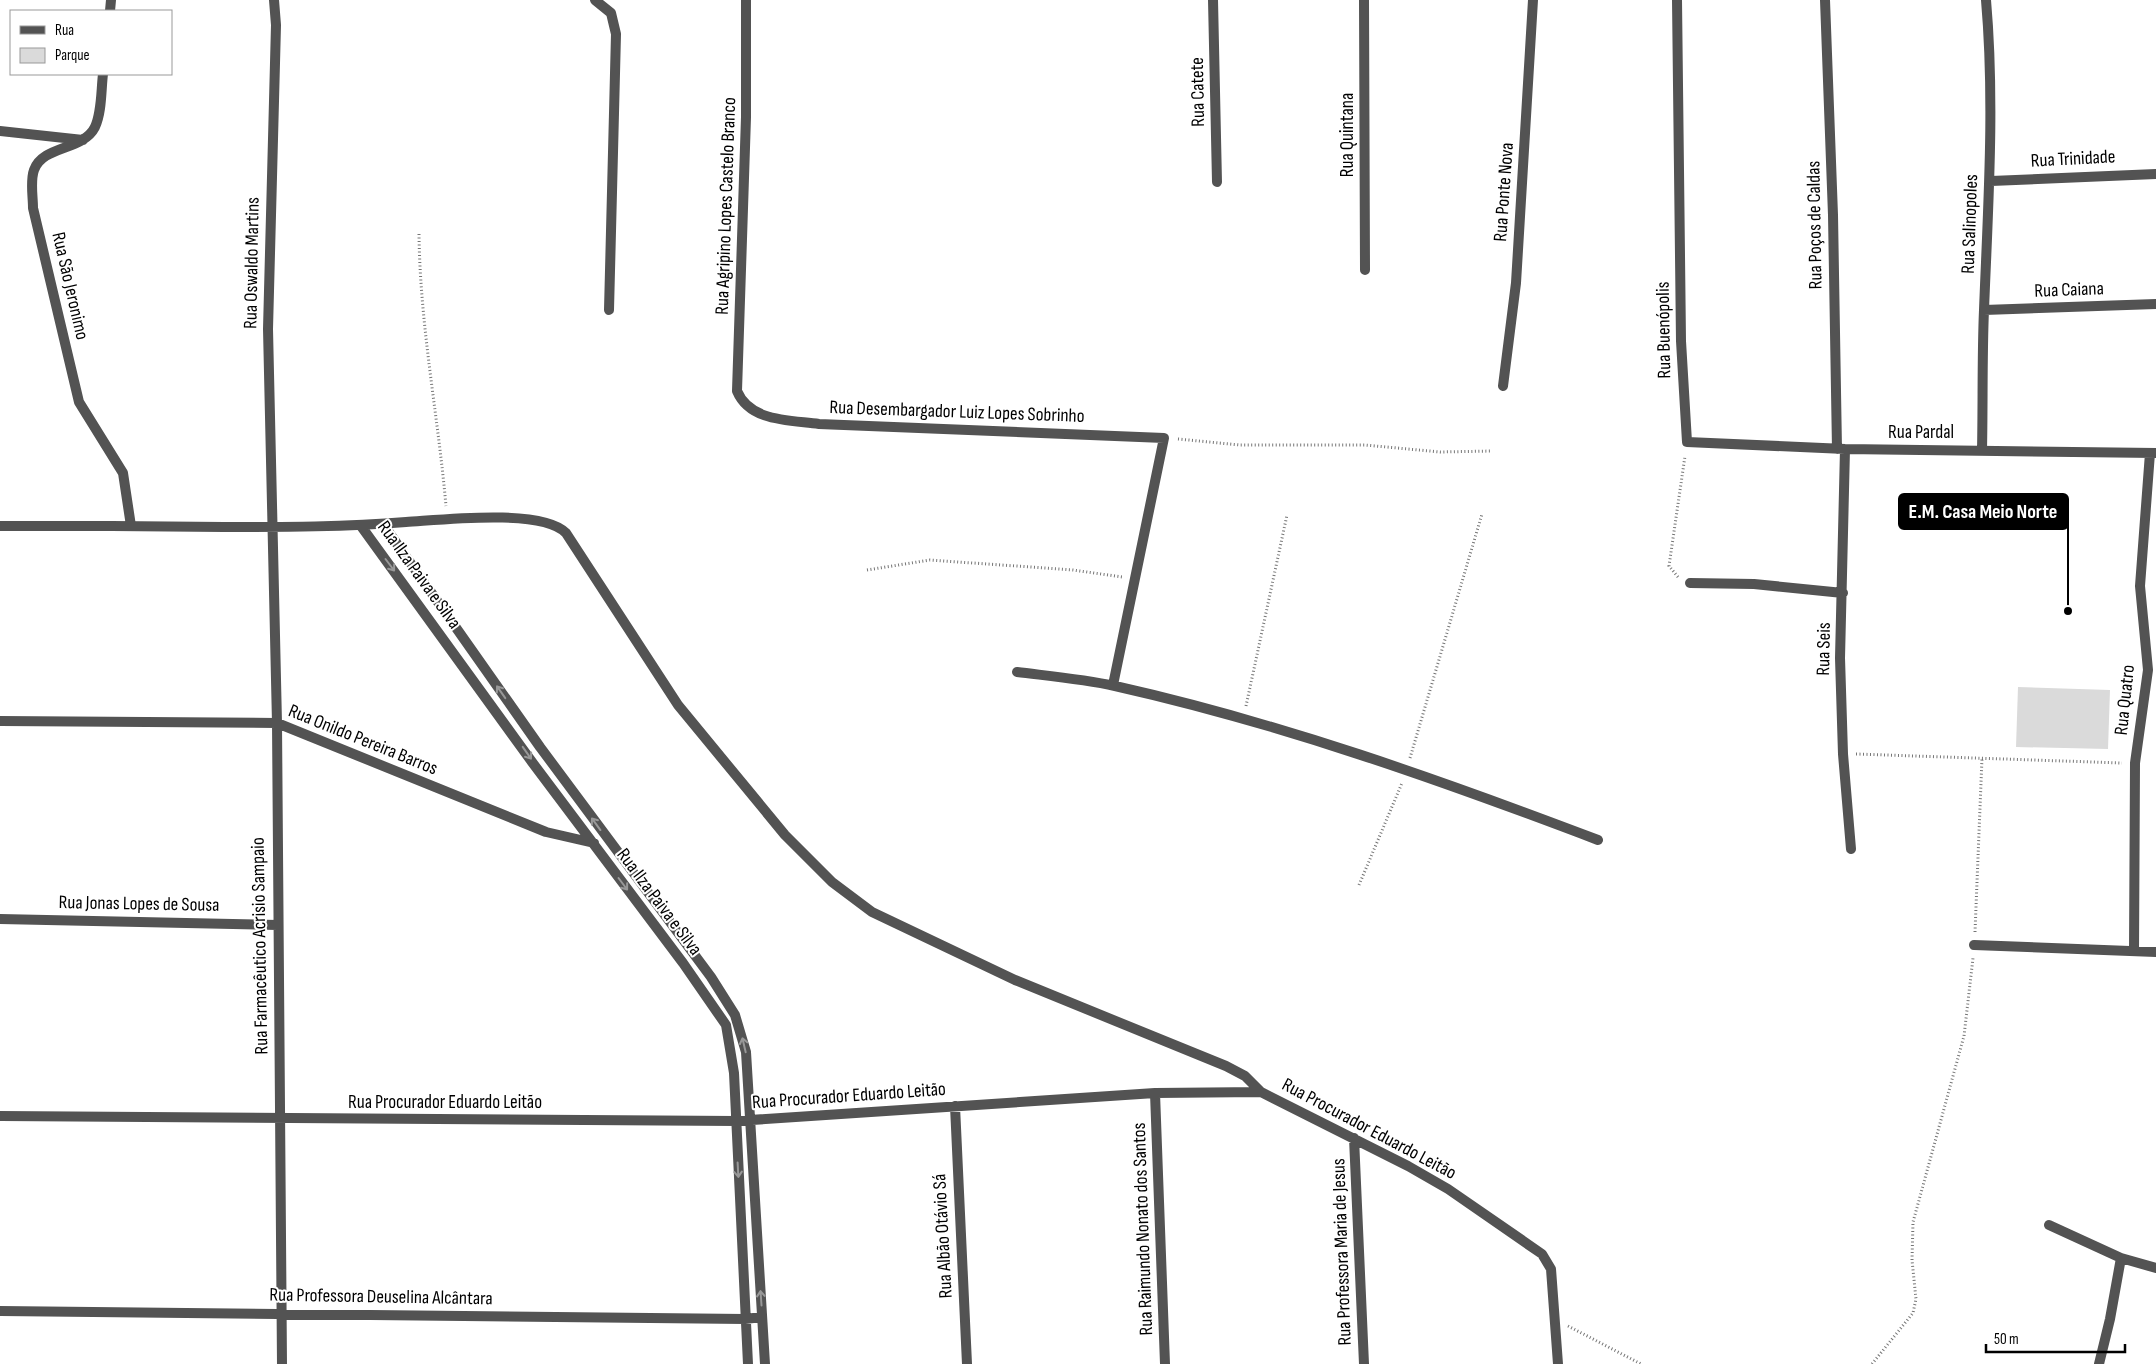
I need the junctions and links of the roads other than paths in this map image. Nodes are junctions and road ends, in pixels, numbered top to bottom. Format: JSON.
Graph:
{"nodes":[{"id":1,"x":274,"y":0,"type":"edge"},
{"id":2,"x":595,"y":0,"type":"edge"},
{"id":3,"x":746,"y":0,"type":"edge"},
{"id":4,"x":1213,"y":0,"type":"edge"},
{"id":5,"x":1364,"y":0,"type":"edge"},
{"id":6,"x":1533,"y":0,"type":"edge"},
{"id":7,"x":1677,"y":0,"type":"edge"},
{"id":8,"x":1826,"y":0,"type":"edge"},
{"id":9,"x":1986,"y":0,"type":"edge"},
{"id":10,"x":103,"y":75,"type":"edge"},
{"id":11,"x":0,"y":131,"type":"edge"},
{"id":12,"x":83,"y":140,"type":"junction"},
{"id":13,"x":2156,"y":174,"type":"edge"},
{"id":14,"x":1991,"y":181,"type":"junction"},
{"id":15,"x":1217,"y":182,"type":"dead end"},
{"id":16,"x":1365,"y":270,"type":"dead end"},
{"id":17,"x":2156,"y":304,"type":"edge"},
{"id":18,"x":609,"y":310,"type":"dead end"},
{"id":19,"x":1984,"y":310,"type":"junction"},
{"id":20,"x":1503,"y":386,"type":"dead end"},
{"id":21,"x":749,"y":410,"type":"joint"},
{"id":22,"x":1686,"y":442,"type":"joint"},
{"id":23,"x":1841,"y":449,"type":"junction"},
{"id":24,"x":1982,"y":450,"type":"junction"},
{"id":25,"x":2153,"y":453,"type":"edge"},
{"id":26,"x":383,"y":524,"type":"junction"},
{"id":27,"x":0,"y":526,"type":"edge"},
{"id":28,"x":131,"y":526,"type":"junction"},
{"id":29,"x":361,"y":526,"type":"junction"},
{"id":30,"x":274,"y":527,"type":"junction"},
{"id":31,"x":1690,"y":583,"type":"road end"},
{"id":32,"x":1843,"y":593,"type":"junction"},
{"id":33,"x":1017,"y":672,"type":"dead end"},
{"id":34,"x":1113,"y":685,"type":"junction"},
{"id":35,"x":0,"y":721,"type":"edge"},
{"id":36,"x":277,"y":723,"type":"junction"},
{"id":37,"x":1598,"y":840,"type":"dead end"},
{"id":38,"x":592,"y":843,"type":"junction"},
{"id":39,"x":614,"y":848,"type":"junction"},
{"id":40,"x":1851,"y":849,"type":"dead end"},
{"id":41,"x":0,"y":919,"type":"edge"},
{"id":42,"x":278,"y":925,"type":"junction"},
{"id":43,"x":1974,"y":945,"type":"road end"},
{"id":44,"x":2134,"y":951,"type":"junction"},
{"id":45,"x":2156,"y":952,"type":"edge"},
{"id":46,"x":1262,"y":1092,"type":"junction"},
{"id":47,"x":1155,"y":1093,"type":"junction"},
{"id":48,"x":955,"y":1106,"type":"junction"},
{"id":49,"x":0,"y":1116,"type":"edge"},
{"id":50,"x":280,"y":1118,"type":"junction"},
{"id":51,"x":736,"y":1121,"type":"junction"},
{"id":52,"x":750,"y":1121,"type":"junction"},
{"id":53,"x":1354,"y":1138,"type":"junction"},
{"id":54,"x":2049,"y":1225,"type":"dead end"},
{"id":55,"x":2121,"y":1258,"type":"junction"},
{"id":56,"x":2156,"y":1268,"type":"edge"},
{"id":57,"x":0,"y":1311,"type":"edge"},
{"id":58,"x":282,"y":1314,"type":"junction"},
{"id":59,"x":762,"y":1317,"type":"junction"},
{"id":60,"x":745,"y":1319,"type":"junction"},
{"id":61,"x":282,"y":1364,"type":"edge"},
{"id":62,"x":748,"y":1364,"type":"edge"},
{"id":63,"x":765,"y":1364,"type":"edge"},
{"id":64,"x":967,"y":1364,"type":"edge"},
{"id":65,"x":1165,"y":1364,"type":"edge"},
{"id":66,"x":1364,"y":1364,"type":"edge"},
{"id":67,"x":1558,"y":1364,"type":"edge"},
{"id":68,"x":2099,"y":1364,"type":"edge"}],
"edges":[{"from":1,"to":30,"type":"street","name":"Rua Oswaldo Martins"},
{"from":2,"to":18,"type":"street"},
{"from":3,"to":21,"type":"street","name":"Rua Agripino Lopes Castelo Branco"},
{"from":4,"to":15,"type":"street","name":"Rua Catete"},
{"from":5,"to":16,"type":"street","name":"Rua Quintana"},
{"from":6,"to":20,"type":"street","name":"Rua Ponte Nova"},
{"from":7,"to":22,"type":"street","name":"Rua Buenópolis"},
{"from":8,"to":23,"type":"street","name":"Rua Poços de Caldas"},
{"from":9,"to":14,"type":"street","name":"Rua Salinopoles"},
{"from":10,"to":12,"type":"street","name":"Rua São Jeronimo"},
{"from":11,"to":12,"type":"street"},
{"from":12,"to":28,"type":"street","name":"Rua São Jeronimo"},
{"from":13,"to":14,"type":"street","name":"Rua Trinidade"},
{"from":14,"to":19,"type":"street","name":"Rua Salinopoles"},
{"from":17,"to":19,"type":"street","name":"Rua Caiana"},
{"from":19,"to":24,"type":"street","name":"Rua Salinopoles"},
{"from":21,"to":34,"type":"street","name":"Rua Desembargador Luiz Lopes Sobrinho"},
{"from":22,"to":23,"type":"street","name":"Rua Pardal"},
{"from":23,"to":24,"type":"street","name":"Rua Pardal"},
{"from":23,"to":32,"type":"street","name":"Rua Seis"},
{"from":24,"to":25,"type":"street","name":"Rua Pardal"},
{"from":25,"to":44,"type":"street","name":"Rua Quatro"},
{"from":26,"to":29,"type":"street"},
{"from":39,"to":26,"type":"street","name":"Rua Ilza Paiva e Silva","one_way":true},
{"from":26,"to":46,"type":"street"},
{"from":27,"to":28,"type":"street"},
{"from":28,"to":30,"type":"street"},
{"from":29,"to":30,"type":"street"},
{"from":29,"to":38,"type":"street","name":"Rua Ilza Paiva e Silva","one_way":true},
{"from":30,"to":36,"type":"street","name":"Rua Farmacêutico Acrisio Sampaio"},
{"from":31,"to":32,"type":"street"},
{"from":32,"to":40,"type":"street","name":"Rua Seis"},
{"from":33,"to":34,"type":"street"},
{"from":34,"to":37,"type":"street"},
{"from":35,"to":36,"type":"street","name":"Rua Onildo Pereira Barros"},
{"from":36,"to":38,"type":"street","name":"Rua Onildo Pereira Barros"},
{"from":36,"to":42,"type":"street","name":"Rua Farmacêutico Acrisio Sampaio"},
{"from":38,"to":39,"type":"street","name":"Rua Onildo Pereira Barros"},
{"from":38,"to":51,"type":"street","name":"Rua Ilza Paiva e Silva","one_way":true},
{"from":52,"to":39,"type":"street","name":"Rua Ilza Paiva e Silva","one_way":true},
{"from":41,"to":42,"type":"street","name":"Rua Jonas Lopes de Sousa"},
{"from":42,"to":50,"type":"street","name":"Rua Farmacêutico Acrisio Sampaio"},
{"from":43,"to":44,"type":"street"},
{"from":44,"to":45,"type":"street"},
{"from":46,"to":47,"type":"street","name":"Rua Procurador Eduardo Leitão"},
{"from":46,"to":53,"type":"street","name":"Rua Procurador Eduardo Leitão"},
{"from":47,"to":48,"type":"street","name":"Rua Procurador Eduardo Leitão"},
{"from":47,"to":65,"type":"street","name":"Rua Raimundo Nonato dos Santos"},
{"from":48,"to":52,"type":"street","name":"Rua Procurador Eduardo Leitão"},
{"from":48,"to":64,"type":"street","name":"Rua Albão Otávio Sá"},
{"from":49,"to":50,"type":"street","name":"Rua Procurador Eduardo Leitão"},
{"from":50,"to":51,"type":"street","name":"Rua Procurador Eduardo Leitão"},
{"from":50,"to":58,"type":"street","name":"Rua Farmacêutico Acrisio Sampaio"},
{"from":51,"to":52,"type":"street","name":"Rua Procurador Eduardo Leitão"},
{"from":51,"to":60,"type":"street","name":"Rua Ilza Paiva e Silva","one_way":true},
{"from":59,"to":52,"type":"street","name":"Rua Ilza Paiva e Silva","one_way":true},
{"from":53,"to":66,"type":"street","name":"Rua Professora Maria de Jesus"},
{"from":53,"to":67,"type":"street","name":"Rua Procurador Eduardo Leitão"},
{"from":54,"to":55,"type":"street"},
{"from":55,"to":56,"type":"street"},
{"from":55,"to":68,"type":"street"},
{"from":57,"to":58,"type":"street","name":"Rua Professora Deuselina Alcântara"},
{"from":58,"to":60,"type":"street","name":"Rua Professora Deuselina Alcântara"},
{"from":58,"to":61,"type":"street","name":"Rua Farmacêutico Acrisio Sampaio"},
{"from":59,"to":60,"type":"street","name":"Rua Professora Deuselina Alcântara"},
{"from":59,"to":63,"type":"street","name":"Rua Ilza Paiva e Silva"},
{"from":60,"to":62,"type":"street","name":"Rua Ilza Paiva e Silva"}]}
